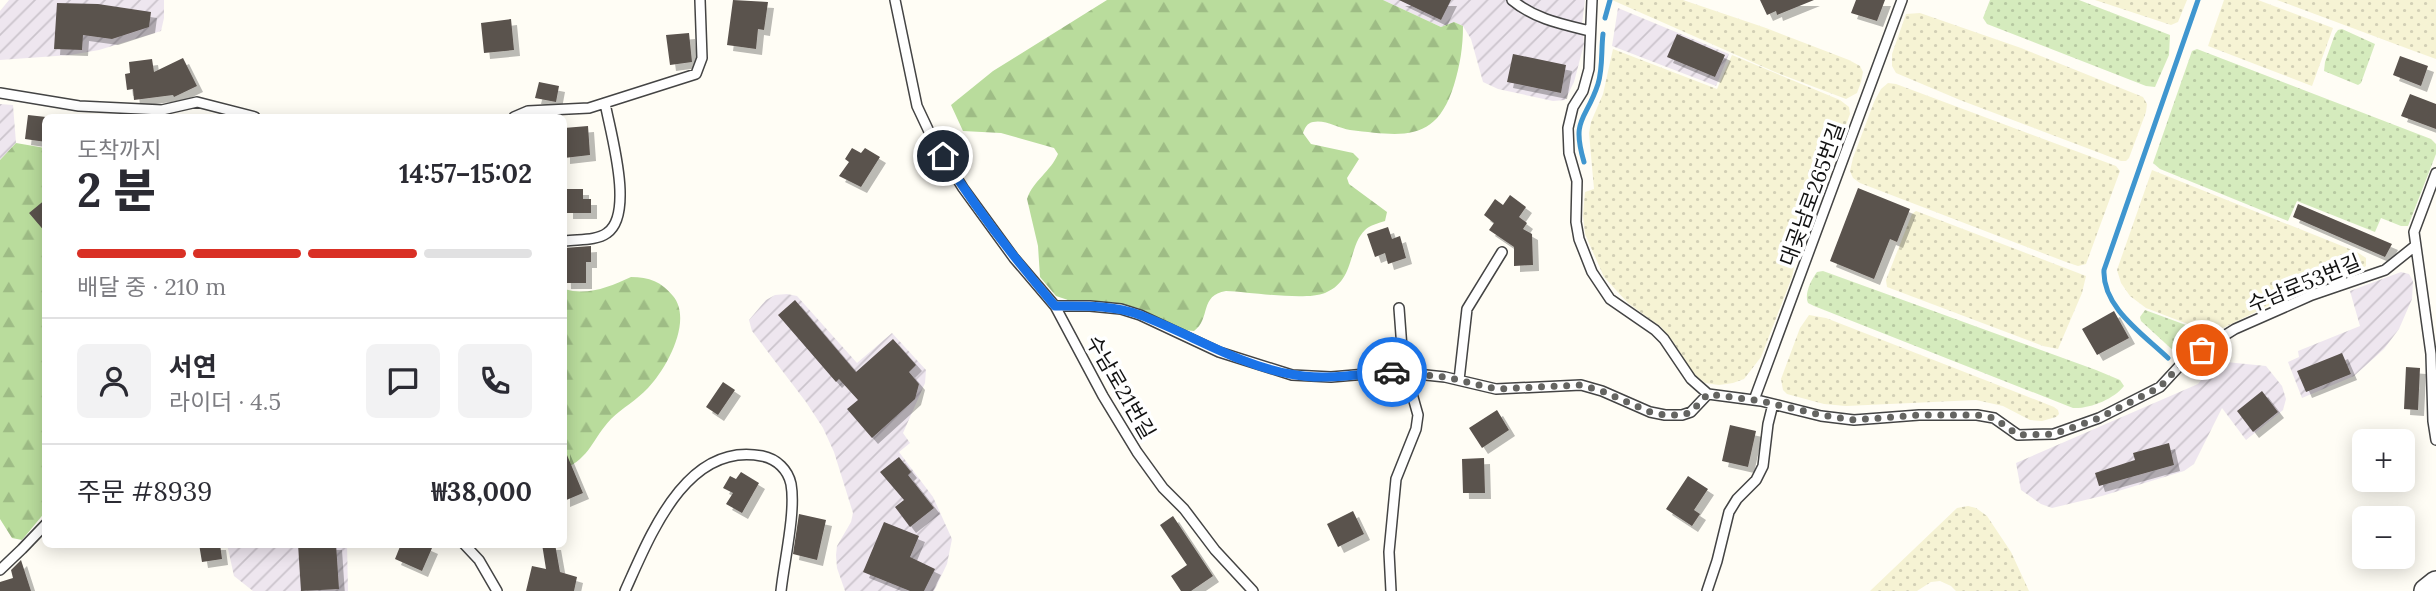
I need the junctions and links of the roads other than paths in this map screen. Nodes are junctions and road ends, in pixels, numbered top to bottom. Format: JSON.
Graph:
{"nodes":[{"id":1,"x":700,"y":0,"type":"edge"},
{"id":2,"x":895,"y":0,"type":"edge"},
{"id":3,"x":1512,"y":0,"type":"edge"},
{"id":4,"x":1592,"y":0,"type":"edge"},
{"id":5,"x":1902,"y":0,"type":"edge"},
{"id":6,"x":1590,"y":31,"type":"junction"},
{"id":7,"x":0,"y":93,"type":"edge"},
{"id":8,"x":605,"y":103,"type":"junction"},
{"id":9,"x":243,"y":114,"type":"edge"},
{"id":10,"x":521,"y":114,"type":"edge"},
{"id":11,"x":2436,"y":173,"type":"edge"},
{"id":12,"x":2432,"y":195,"type":"edge"},
{"id":13,"x":567,"y":241,"type":"edge"},
{"id":14,"x":2416,"y":246,"type":"junction"},
{"id":15,"x":1502,"y":252,"type":"dead end"},
{"id":16,"x":1055,"y":306,"type":"junction"},
{"id":17,"x":1399,"y":308,"type":"dead end"},
{"id":18,"x":1407,"y":373,"type":"junction"},
{"id":19,"x":1459,"y":380,"type":"junction"},
{"id":20,"x":1708,"y":394,"type":"junction"},
{"id":21,"x":1754,"y":400,"type":"junction"},
{"id":22,"x":1773,"y":404,"type":"junction"},
{"id":23,"x":2436,"y":440,"type":"edge"},
{"id":24,"x":42,"y":529,"type":"edge"},
{"id":25,"x":468,"y":548,"type":"edge"},
{"id":26,"x":0,"y":570,"type":"edge"},
{"id":27,"x":2436,"y":583,"type":"edge"},
{"id":28,"x":497,"y":591,"type":"edge"},
{"id":29,"x":625,"y":591,"type":"edge"},
{"id":30,"x":780,"y":591,"type":"edge"},
{"id":31,"x":1253,"y":591,"type":"edge"},
{"id":32,"x":1391,"y":591,"type":"edge"},
{"id":33,"x":1707,"y":591,"type":"edge"},
{"id":34,"x":2426,"y":591,"type":"edge"}],
"edges":[{"from":1,"to":8,"type":"lane"},
{"from":2,"to":16,"type":"lane","name":"수남로21번길"},
{"from":3,"to":6,"type":"lane"},
{"from":4,"to":6,"type":"lane"},
{"from":5,"to":21,"type":"lane","name":"대곶남로265번길"},
{"from":6,"to":20,"type":"lane"},
{"from":7,"to":9,"type":"lane"},
{"from":8,"to":10,"type":"lane"},
{"from":8,"to":13,"type":"lane"},
{"from":11,"to":12,"type":"lane"},
{"from":12,"to":14,"type":"lane"},
{"from":14,"to":22,"type":"lane","name":"수남로53번길"},
{"from":14,"to":23,"type":"lane"},
{"from":15,"to":19,"type":"lane"},
{"from":16,"to":18,"type":"lane"},
{"from":16,"to":31,"type":"lane","name":"수남로21번길"},
{"from":17,"to":18,"type":"lane"},
{"from":18,"to":19,"type":"lane"},
{"from":18,"to":32,"type":"lane"},
{"from":19,"to":20,"type":"lane"},
{"from":20,"to":21,"type":"lane"},
{"from":21,"to":22,"type":"lane"},
{"from":22,"to":33,"type":"lane"},
{"from":24,"to":26,"type":"lane"},
{"from":25,"to":28,"type":"lane"},
{"from":27,"to":34,"type":"street"},
{"from":29,"to":30,"type":"lane"}]}
